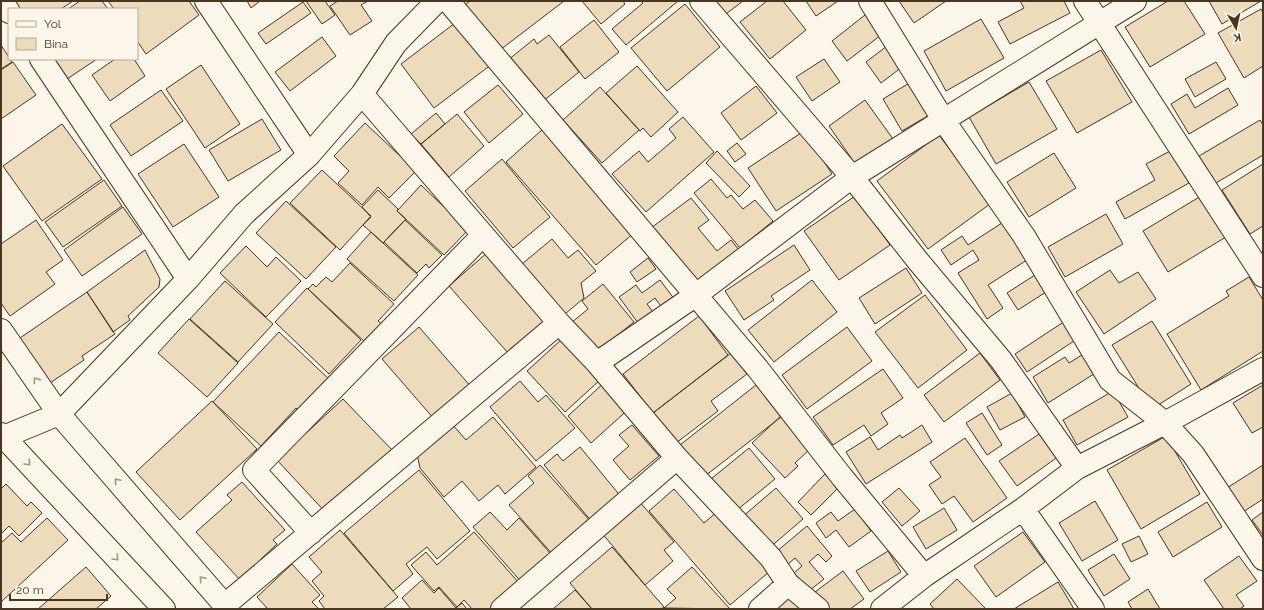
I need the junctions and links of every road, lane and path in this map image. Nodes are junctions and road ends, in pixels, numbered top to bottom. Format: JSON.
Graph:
{"nodes":[{"id":1,"x":2,"y":1,"type":"edge"},
{"id":2,"x":206,"y":1,"type":"edge"},
{"id":3,"x":701,"y":1,"type":"edge"},
{"id":4,"x":870,"y":1,"type":"edge"},
{"id":5,"x":1085,"y":1,"type":"edge"},
{"id":6,"x":1135,"y":1,"type":"edge"},
{"id":7,"x":435,"y":3,"type":"edge"},
{"id":8,"x":8,"y":10,"type":"edge"},
{"id":9,"x":1099,"y":24,"type":"junction"},
{"id":10,"x":42,"y":60,"type":"edge"},
{"id":11,"x":362,"y":94,"type":"junction"},
{"id":12,"x":944,"y":121,"type":"junction"},
{"id":13,"x":308,"y":155,"type":"junction"},
{"id":14,"x":852,"y":177,"type":"junction"},
{"id":15,"x":483,"y":235,"type":"junction"},
{"id":16,"x":1263,"y":276,"type":"edge"},
{"id":17,"x":188,"y":279,"type":"junction"},
{"id":18,"x":696,"y":295,"type":"junction"},
{"id":19,"x":559,"y":324,"type":"junction"},
{"id":20,"x":1,"y":330,"type":"edge"},
{"id":21,"x":597,"y":363,"type":"junction"},
{"id":22,"x":1263,"y":369,"type":"edge"},
{"id":23,"x":59,"y":414,"type":"junction"},
{"id":24,"x":1165,"y":423,"type":"junction"},
{"id":25,"x":2,"y":436,"type":"edge"},
{"id":26,"x":677,"y":458,"type":"junction"},
{"id":27,"x":1076,"y":468,"type":"junction"},
{"id":28,"x":1023,"y":509,"type":"junction"},
{"id":29,"x":311,"y":533,"type":"junction"},
{"id":30,"x":1263,"y":559,"type":"edge"},
{"id":31,"x":924,"y":576,"type":"junction"},
{"id":32,"x":788,"y":584,"type":"junction"},
{"id":33,"x":226,"y":607,"type":"edge"},
{"id":34,"x":164,"y":609,"type":"edge"},
{"id":35,"x":502,"y":609,"type":"edge"},
{"id":36,"x":760,"y":609,"type":"edge"},
{"id":37,"x":818,"y":609,"type":"edge"},
{"id":38,"x":882,"y":609,"type":"edge"},
{"id":39,"x":1093,"y":609,"type":"edge"}],
"edges":[{"from":1,"to":8,"type":"street"},
{"from":2,"to":13,"type":"street"},
{"from":3,"to":14,"type":"street"},
{"from":4,"to":12,"type":"street"},
{"from":5,"to":9,"type":"street"},
{"from":6,"to":9,"type":"street"},
{"from":7,"to":11,"type":"street"},
{"from":7,"to":18,"type":"street"},
{"from":9,"to":12,"type":"street"},
{"from":9,"to":16,"type":"street"},
{"from":10,"to":17,"type":"street"},
{"from":11,"to":13,"type":"street"},
{"from":11,"to":15,"type":"street"},
{"from":12,"to":14,"type":"street"},
{"from":12,"to":24,"type":"street"},
{"from":13,"to":17,"type":"street"},
{"from":14,"to":18,"type":"street"},
{"from":14,"to":27,"type":"street"},
{"from":15,"to":19,"type":"street"},
{"from":15,"to":29,"type":"street"},
{"from":17,"to":23,"type":"street"},
{"from":18,"to":21,"type":"street"},
{"from":18,"to":31,"type":"street"},
{"from":19,"to":21,"type":"street"},
{"from":19,"to":29,"type":"street"},
{"from":23,"to":20,"type":"street","one_way":true},
{"from":21,"to":26,"type":"street"},
{"from":22,"to":24,"type":"street"},
{"from":23,"to":25,"type":"street"},
{"from":33,"to":23,"type":"street","one_way":true},
{"from":24,"to":27,"type":"street"},
{"from":24,"to":30,"type":"street"},
{"from":25,"to":34,"type":"street","one_way":true},
{"from":26,"to":32,"type":"street"},
{"from":26,"to":35,"type":"street"},
{"from":27,"to":28,"type":"street"},
{"from":28,"to":31,"type":"street"},
{"from":28,"to":39,"type":"street"},
{"from":29,"to":33,"type":"street"},
{"from":31,"to":38,"type":"street"},
{"from":32,"to":36,"type":"street"},
{"from":32,"to":37,"type":"street"}]}
